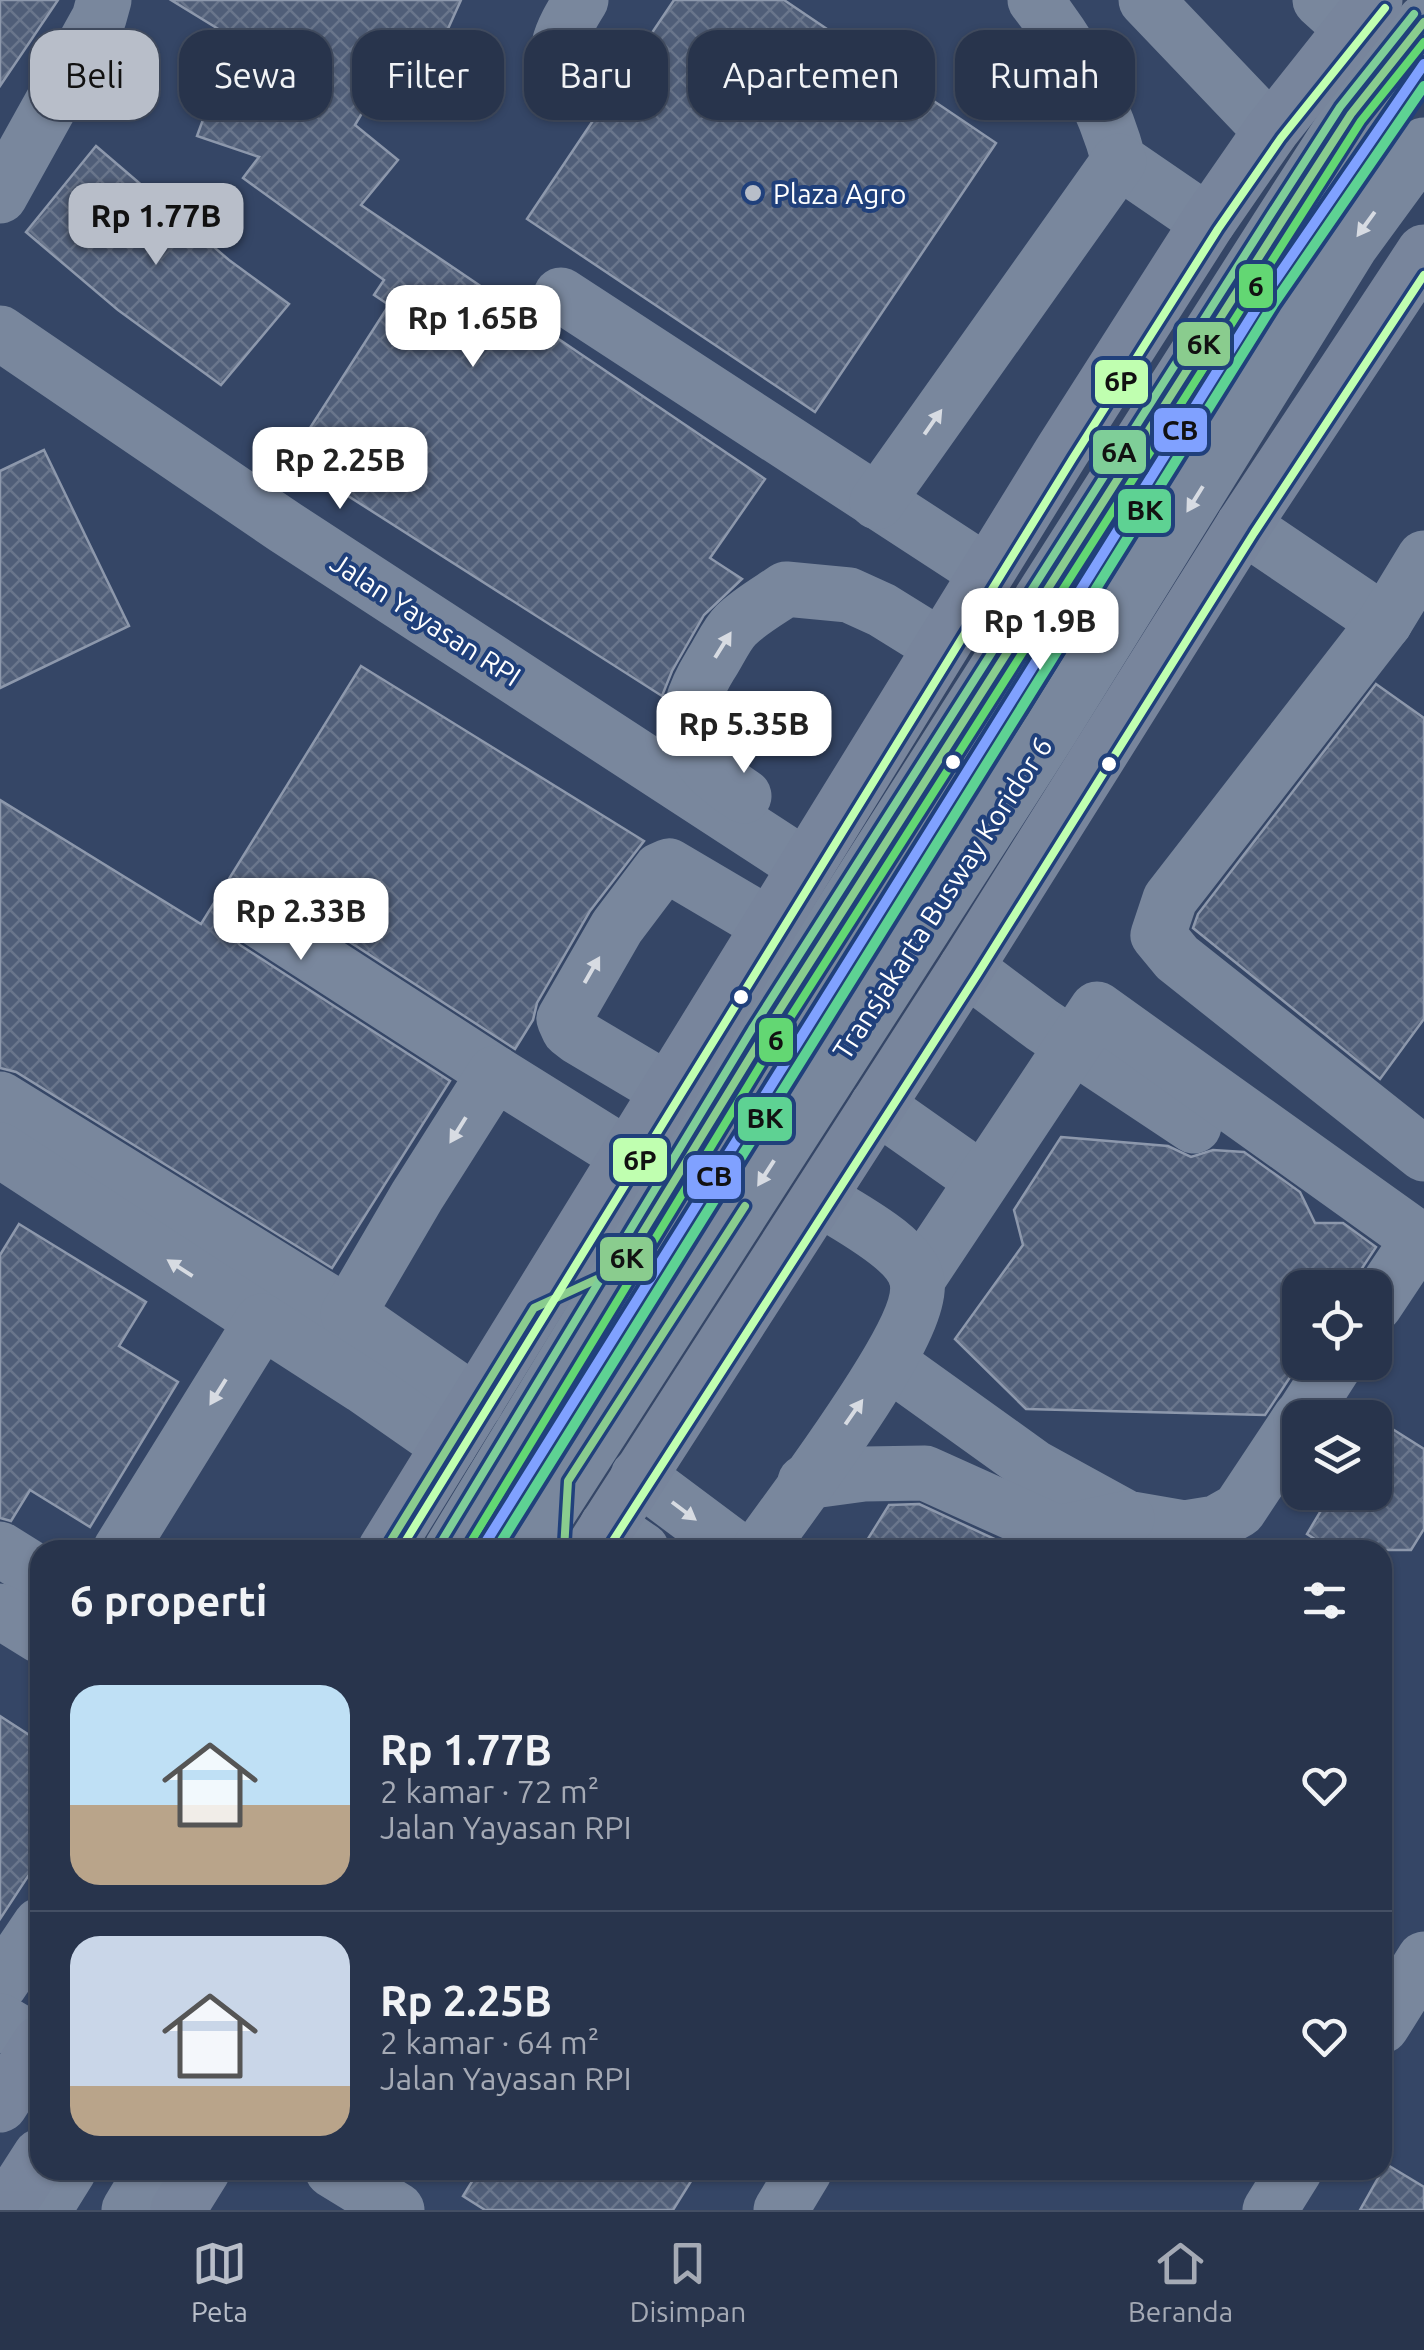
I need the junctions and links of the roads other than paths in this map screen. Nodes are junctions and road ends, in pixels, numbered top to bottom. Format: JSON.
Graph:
{"nodes":[{"id":1,"x":581,"y":0,"type":"edge"},
{"id":2,"x":1035,"y":0,"type":"edge"},
{"id":3,"x":1146,"y":0,"type":"edge"},
{"id":4,"x":92,"y":6,"type":"edge"},
{"id":5,"x":1348,"y":9,"type":"edge"},
{"id":6,"x":1424,"y":22,"type":"edge"},
{"id":7,"x":564,"y":30,"type":"edge"},
{"id":8,"x":1272,"y":131,"type":"junction"},
{"id":9,"x":1424,"y":145,"type":"edge"},
{"id":10,"x":1119,"y":161,"type":"junction"},
{"id":11,"x":0,"y":196,"type":"edge"},
{"id":12,"x":1208,"y":222,"type":"junction"},
{"id":13,"x":1424,"y":252,"type":"edge"},
{"id":14,"x":561,"y":295,"type":"dead end"},
{"id":15,"x":0,"y":333,"type":"edge"},
{"id":16,"x":876,"y":502,"type":"junction"},
{"id":17,"x":1243,"y":526,"type":"junction"},
{"id":18,"x":1424,"y":558,"type":"edge"},
{"id":19,"x":986,"y":572,"type":"junction"},
{"id":20,"x":1385,"y":622,"type":"junction"},
{"id":21,"x":940,"y":646,"type":"junction"},
{"id":22,"x":812,"y":854,"type":"junction"},
{"id":23,"x":258,"y":919,"type":"dead end"},
{"id":24,"x":769,"y":925,"type":"junction"},
{"id":25,"x":966,"y":968,"type":"junction"},
{"id":26,"x":1074,"y":1046,"type":"junction"},
{"id":27,"x":495,"y":1072,"type":"junction"},
{"id":28,"x":668,"y":1091,"type":"junction"},
{"id":29,"x":0,"y":1099,"type":"edge"},
{"id":30,"x":877,"y":1106,"type":"junction"},
{"id":31,"x":1194,"y":1126,"type":"dead end"},
{"id":32,"x":0,"y":1150,"type":"edge"},
{"id":33,"x":1424,"y":1154,"type":"edge"},
{"id":34,"x":628,"y":1156,"type":"junction"},
{"id":35,"x":982,"y":1180,"type":"junction"},
{"id":36,"x":819,"y":1198,"type":"junction"},
{"id":37,"x":622,"y":1268,"type":"junction"},
{"id":38,"x":918,"y":1280,"type":"junction"},
{"id":39,"x":1392,"y":1280,"type":"edge"},
{"id":40,"x":534,"y":1308,"type":"junction"},
{"id":41,"x":348,"y":1314,"type":"junction"},
{"id":42,"x":262,"y":1321,"type":"junction"},
{"id":43,"x":889,"y":1363,"type":"junction"},
{"id":44,"x":1282,"y":1445,"type":"edge"},
{"id":45,"x":449,"y":1446,"type":"junction"},
{"id":46,"x":638,"y":1476,"type":"junction"},
{"id":47,"x":568,"y":1482,"type":"junction"},
{"id":48,"x":804,"y":1482,"type":"junction"},
{"id":49,"x":1126,"y":1518,"type":"junction"},
{"id":50,"x":126,"y":1540,"type":"edge"},
{"id":51,"x":391,"y":1540,"type":"edge"},
{"id":52,"x":436,"y":1540,"type":"edge"},
{"id":53,"x":456,"y":1540,"type":"edge"},
{"id":54,"x":530,"y":1540,"type":"edge"},
{"id":55,"x":599,"y":1540,"type":"edge"},
{"id":56,"x":603,"y":1540,"type":"edge"},
{"id":57,"x":724,"y":1540,"type":"edge"},
{"id":58,"x":766,"y":1540,"type":"edge"},
{"id":59,"x":0,"y":1549,"type":"edge"},
{"id":60,"x":30,"y":1568,"type":"edge"},
{"id":61,"x":0,"y":1612,"type":"edge"},
{"id":62,"x":30,"y":1630,"type":"edge"},
{"id":63,"x":30,"y":1940,"type":"edge"},
{"id":64,"x":1424,"y":1958,"type":"edge"},
{"id":65,"x":0,"y":1984,"type":"edge"},
{"id":66,"x":0,"y":2004,"type":"edge"},
{"id":67,"x":1392,"y":2010,"type":"edge"},
{"id":68,"x":0,"y":2021,"type":"edge"},
{"id":69,"x":30,"y":2023,"type":"edge"},
{"id":70,"x":30,"y":2038,"type":"edge"},
{"id":71,"x":30,"y":2059,"type":"edge"},
{"id":72,"x":0,"y":2105,"type":"edge"},
{"id":73,"x":30,"y":2171,"type":"edge"},
{"id":74,"x":63,"y":2180,"type":"edge"},
{"id":75,"x":358,"y":2180,"type":"edge"},
{"id":76,"x":799,"y":2180,"type":"edge"},
{"id":77,"x":1288,"y":2180,"type":"edge"},
{"id":78,"x":184,"y":2188,"type":"edge"},
{"id":79,"x":396,"y":2195,"type":"edge"},
{"id":80,"x":5,"y":2210,"type":"edge"},
{"id":81,"x":44,"y":2210,"type":"edge"},
{"id":82,"x":129,"y":2210,"type":"edge"},
{"id":83,"x":781,"y":2210,"type":"edge"},
{"id":84,"x":1270,"y":2210,"type":"edge"}],
"edges":[{"from":1,"to":7,"type":"street"},
{"from":2,"to":10,"type":"street"},
{"from":3,"to":8,"type":"street"},
{"from":4,"to":11,"type":"street"},
{"from":5,"to":8,"type":"main road"},
{"from":6,"to":37,"type":"street"},
{"from":8,"to":12,"type":"main road"},
{"from":9,"to":47,"type":"street","name":"Transjakarta Busway Koridor 6","one_way":true},
{"from":10,"to":12,"type":"street"},
{"from":16,"to":10,"type":"street","one_way":true},
{"from":12,"to":19,"type":"main road"},
{"from":13,"to":17,"type":"main road"},
{"from":14,"to":16,"type":"street"},
{"from":15,"to":22,"type":"street","name":"Jalan Yayasan RPI"},
{"from":16,"to":19,"type":"street"},
{"from":17,"to":20,"type":"street"},
{"from":17,"to":25,"type":"main road"},
{"from":18,"to":20,"type":"street"},
{"from":19,"to":21,"type":"main road"},
{"from":20,"to":33,"type":"street"},
{"from":21,"to":22,"type":"main road"},
{"from":22,"to":21,"type":"street","one_way":true},
{"from":22,"to":24,"type":"main road"},
{"from":23,"to":27,"type":"street"},
{"from":24,"to":28,"type":"main road"},
{"from":28,"to":24,"type":"street","one_way":true},
{"from":25,"to":26,"type":"street"},
{"from":25,"to":30,"type":"main road"},
{"from":26,"to":31,"type":"street"},
{"from":26,"to":35,"type":"street"},
{"from":26,"to":39,"type":"street"},
{"from":27,"to":34,"type":"street"},
{"from":27,"to":41,"type":"street","one_way":true},
{"from":28,"to":34,"type":"main road"},
{"from":29,"to":41,"type":"street"},
{"from":30,"to":35,"type":"street"},
{"from":30,"to":36,"type":"main road"},
{"from":42,"to":32,"type":"street","one_way":true},
{"from":34,"to":40,"type":"main road"},
{"from":35,"to":38,"type":"street"},
{"from":36,"to":38,"type":"street"},
{"from":36,"to":46,"type":"main road"},
{"from":37,"to":40,"type":"street"},
{"from":37,"to":53,"type":"street"},
{"from":38,"to":43,"type":"street"},
{"from":40,"to":45,"type":"main road"},
{"from":41,"to":45,"type":"street"},
{"from":42,"to":45,"type":"street"},
{"from":42,"to":50,"type":"street","one_way":true},
{"from":48,"to":43,"type":"street","one_way":true},
{"from":43,"to":49,"type":"street"},
{"from":44,"to":49,"type":"street"},
{"from":45,"to":51,"type":"main road"},
{"from":45,"to":52,"type":"main road"},
{"from":46,"to":56,"type":"main road"},
{"from":46,"to":57,"type":"street","one_way":true},
{"from":47,"to":54,"type":"street","name":"Transjakarta Busway Koridor 6"},
{"from":47,"to":55,"type":"street"},
{"from":48,"to":49,"type":"street"},
{"from":48,"to":58,"type":"street"},
{"from":59,"to":60,"type":"street"},
{"from":61,"to":62,"type":"street"},
{"from":63,"to":65,"type":"street"},
{"from":64,"to":67,"type":"street"},
{"from":66,"to":69,"type":"street"},
{"from":68,"to":70,"type":"street"},
{"from":71,"to":72,"type":"main road"},
{"from":73,"to":80,"type":"main road"},
{"from":74,"to":81,"type":"street"},
{"from":75,"to":79,"type":"street"},
{"from":76,"to":83,"type":"street"},
{"from":77,"to":84,"type":"street"},
{"from":78,"to":82,"type":"street"}]}
